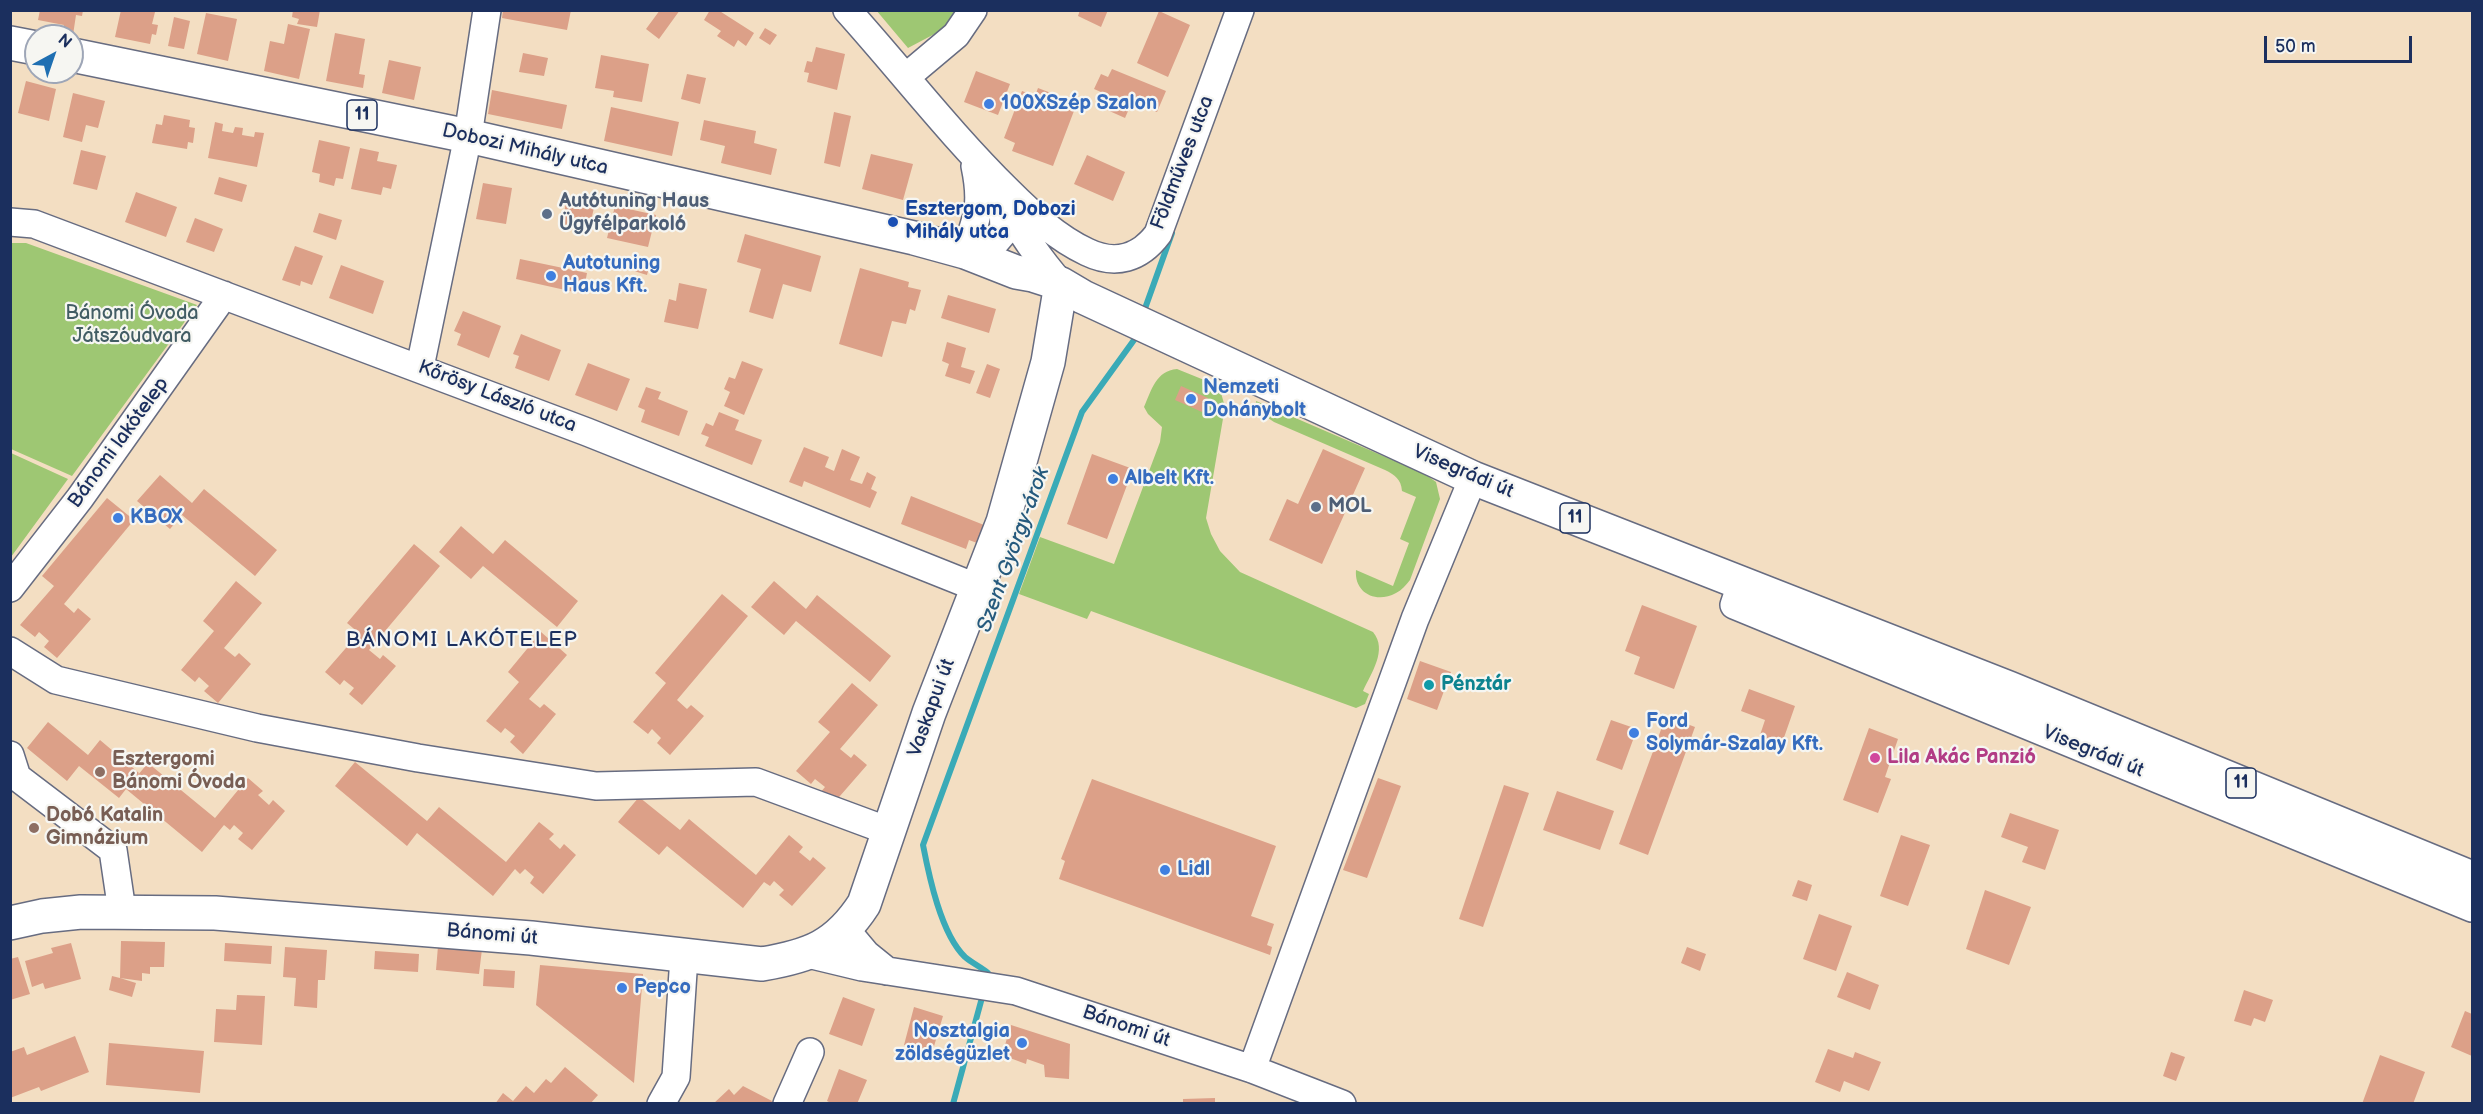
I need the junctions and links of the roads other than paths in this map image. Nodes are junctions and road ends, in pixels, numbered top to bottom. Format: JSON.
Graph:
{"nodes":[{"id":1,"x":487,"y":10,"type":"edge"},
{"id":2,"x":973,"y":10,"type":"edge"},
{"id":3,"x":1240,"y":10,"type":"edge"},
{"id":4,"x":854,"y":14,"type":"edge"},
{"id":5,"x":84,"y":57,"type":"edge"},
{"id":6,"x":906,"y":76,"type":"junction"},
{"id":7,"x":468,"y":136,"type":"junction"},
{"id":8,"x":973,"y":156,"type":"junction"},
{"id":9,"x":1003,"y":204,"type":"junction"},
{"id":10,"x":10,"y":222,"type":"edge"},
{"id":11,"x":970,"y":254,"type":"junction"},
{"id":12,"x":1047,"y":279,"type":"junction"},
{"id":13,"x":224,"y":295,"type":"junction"},
{"id":14,"x":1130,"y":319,"type":"junction"},
{"id":15,"x":1191,"y":347,"type":"joint"},
{"id":16,"x":1048,"y":362,"type":"junction"},
{"id":17,"x":420,"y":367,"type":"junction"},
{"id":18,"x":1026,"y":439,"type":"junction"},
{"id":19,"x":1473,"y":478,"type":"junction"},
{"id":20,"x":1741,"y":584,"type":"junction"},
{"id":21,"x":10,"y":588,"type":"edge"},
{"id":22,"x":978,"y":588,"type":"junction"},
{"id":23,"x":10,"y":651,"type":"edge"},
{"id":24,"x":10,"y":756,"type":"edge"},
{"id":25,"x":889,"y":835,"type":"junction"},
{"id":26,"x":2472,"y":878,"type":"edge"},
{"id":27,"x":2472,"y":908,"type":"edge"},
{"id":28,"x":122,"y":911,"type":"junction"},
{"id":29,"x":10,"y":923,"type":"edge"},
{"id":30,"x":845,"y":929,"type":"junction"},
{"id":31,"x":808,"y":954,"type":"junction"},
{"id":32,"x":684,"y":957,"type":"junction"},
{"id":33,"x":887,"y":971,"type":"junction"},
{"id":34,"x":810,"y":1052,"type":"dead end"},
{"id":35,"x":1252,"y":1069,"type":"junction"},
{"id":36,"x":661,"y":1104,"type":"edge"},
{"id":37,"x":787,"y":1104,"type":"edge"},
{"id":38,"x":1342,"y":1104,"type":"edge"}],
"edges":[{"from":1,"to":7,"type":"street"},
{"from":2,"to":6,"type":"street"},
{"from":3,"to":8,"type":"street","name":"Földműves utca"},
{"from":4,"to":6,"type":"street","name":"Földműves utca"},
{"from":5,"to":7,"type":"main road","name":"Dobozi Mihály utca","number":"11"},
{"from":6,"to":8,"type":"street","name":"Földműves utca"},
{"from":7,"to":11,"type":"main road","name":"Dobozi Mihály utca","number":"11"},
{"from":7,"to":17,"type":"street"},
{"from":8,"to":9,"type":"street","name":"Földműves utca"},
{"from":8,"to":11,"type":"street","name":"Földműves utca"},
{"from":9,"to":11,"type":"street"},
{"from":9,"to":12,"type":"street","name":"Földműves utca"},
{"from":10,"to":13,"type":"street","name":"Kőrösy László utca"},
{"from":11,"to":12,"type":"main road","name":"Dobozi Mihály utca","number":"11"},
{"from":12,"to":14,"type":"main road","name":"Dobozi Mihály utca","number":"11"},
{"from":12,"to":16,"type":"main road","name":"Vaskapui út"},
{"from":12,"to":18,"type":"main road","name":"Vaskapui út"},
{"from":13,"to":17,"type":"street","name":"Kőrösy László utca"},
{"from":13,"to":21,"type":"street","name":"Bánomi lakótelep"},
{"from":14,"to":15,"type":"main road","name":"Dobozi Mihály utca","number":"11"},
{"from":14,"to":16,"type":"main road"},
{"from":15,"to":19,"type":"main road","name":"Visegrádi út","number":"11"},
{"from":16,"to":18,"type":"main road","name":"Vaskapui út"},
{"from":17,"to":22,"type":"street","name":"Kőrösy László utca"},
{"from":18,"to":22,"type":"main road","name":"Vaskapui út"},
{"from":19,"to":20,"type":"main road","name":"Visegrádi út","number":"11"},
{"from":19,"to":35,"type":"street"},
{"from":20,"to":26,"type":"main road","name":"Visegrádi út","number":"11"},
{"from":20,"to":27,"type":"street","name":"Visegrádi út"},
{"from":22,"to":25,"type":"main road","name":"Vaskapui út"},
{"from":23,"to":25,"type":"street"},
{"from":24,"to":28,"type":"street"},
{"from":25,"to":30,"type":"main road","name":"Vaskapui út"},
{"from":28,"to":29,"type":"main road","name":"Bánomi út"},
{"from":28,"to":32,"type":"main road","name":"Bánomi út"},
{"from":30,"to":31,"type":"main road","name":"Vaskapui út"},
{"from":30,"to":33,"type":"street"},
{"from":31,"to":32,"type":"main road","name":"Bánomi út"},
{"from":31,"to":33,"type":"street","name":"Bánomi út"},
{"from":32,"to":36,"type":"street"},
{"from":33,"to":35,"type":"street","name":"Bánomi út"},
{"from":34,"to":37,"type":"street"},
{"from":35,"to":38,"type":"street","name":"Bánomi út"}]}
